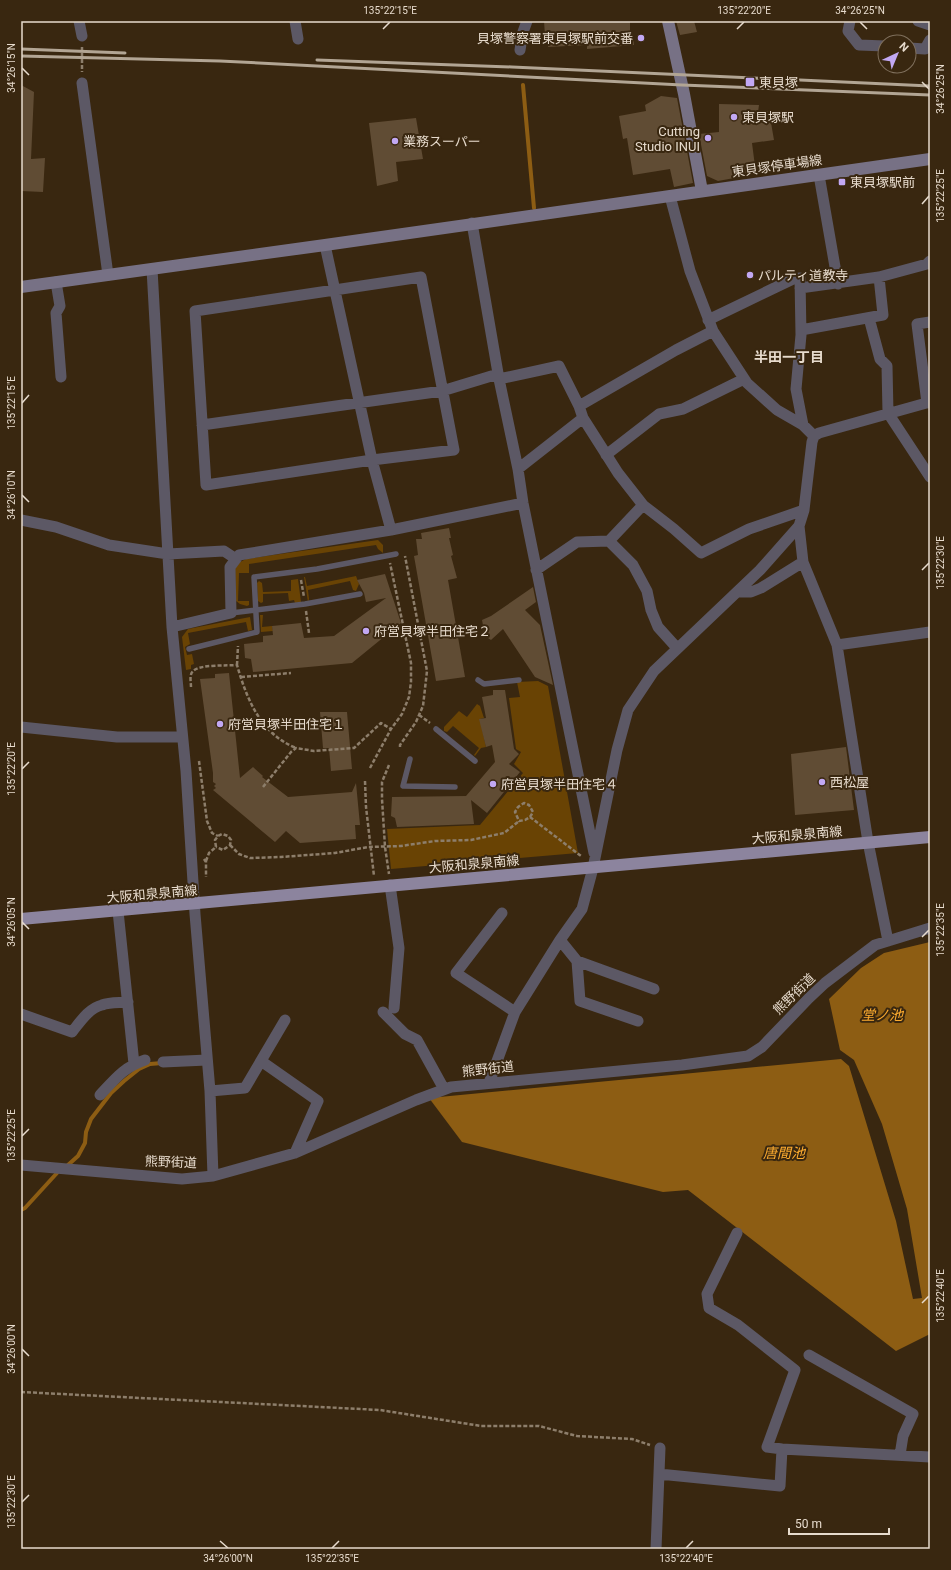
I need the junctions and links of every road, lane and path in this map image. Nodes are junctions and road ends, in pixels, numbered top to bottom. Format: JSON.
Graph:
{"nodes":[{"id":1,"x":79,"y":21,"type":"edge"},
{"id":2,"x":295,"y":21,"type":"edge"},
{"id":3,"x":527,"y":21,"type":"edge"},
{"id":4,"x":668,"y":21,"type":"edge"},
{"id":5,"x":850,"y":21,"type":"edge"},
{"id":6,"x":918,"y":21,"type":"edge"},
{"id":7,"x":930,"y":24,"type":"edge"},
{"id":8,"x":82,"y":36,"type":"joint"},
{"id":9,"x":298,"y":39,"type":"dead end"},
{"id":10,"x":930,"y":40,"type":"edge"},
{"id":11,"x":877,"y":46,"type":"edge"},
{"id":12,"x":917,"y":48,"type":"edge"},
{"id":13,"x":520,"y":50,"type":"dead end"},
{"id":14,"x":82,"y":83,"type":"joint"},
{"id":15,"x":930,"y":158,"type":"edge"},
{"id":16,"x":819,"y":175,"type":"junction"},
{"id":17,"x":702,"y":191,"type":"junction"},
{"id":18,"x":670,"y":196,"type":"junction"},
{"id":19,"x":472,"y":223,"type":"junction"},
{"id":20,"x":325,"y":245,"type":"junction"},
{"id":21,"x":930,"y":261,"type":"edge"},
{"id":22,"x":152,"y":269,"type":"junction"},
{"id":23,"x":108,"y":275,"type":"junction"},
{"id":24,"x":879,"y":277,"type":"junction"},
{"id":25,"x":56,"y":282,"type":"junction"},
{"id":26,"x":838,"y":284,"type":"junction"},
{"id":27,"x":21,"y":287,"type":"edge"},
{"id":28,"x":800,"y":288,"type":"junction"},
{"id":29,"x":334,"y":291,"type":"junction"},
{"id":30,"x":869,"y":318,"type":"junction"},
{"id":31,"x":708,"y":320,"type":"junction"},
{"id":32,"x":930,"y":322,"type":"edge"},
{"id":33,"x":801,"y":330,"type":"junction"},
{"id":34,"x":713,"y":331,"type":"junction"},
{"id":35,"x":499,"y":376,"type":"junction"},
{"id":36,"x":61,"y":377,"type":"dead end"},
{"id":37,"x":744,"y":379,"type":"junction"},
{"id":38,"x":442,"y":391,"type":"junction"},
{"id":39,"x":359,"y":403,"type":"junction"},
{"id":40,"x":929,"y":403,"type":"edge"},
{"id":41,"x":579,"y":406,"type":"junction"},
{"id":42,"x":888,"y":413,"type":"junction"},
{"id":43,"x":582,"y":418,"type":"junction"},
{"id":44,"x":202,"y":425,"type":"junction"},
{"id":45,"x":803,"y":425,"type":"junction"},
{"id":46,"x":814,"y":436,"type":"junction"},
{"id":47,"x":606,"y":455,"type":"junction"},
{"id":48,"x":372,"y":460,"type":"junction"},
{"id":49,"x":518,"y":469,"type":"junction"},
{"id":50,"x":930,"y":477,"type":"edge"},
{"id":51,"x":523,"y":503,"type":"junction"},
{"id":52,"x":643,"y":505,"type":"junction"},
{"id":53,"x":804,"y":510,"type":"junction"},
{"id":54,"x":21,"y":520,"type":"edge"},
{"id":55,"x":799,"y":526,"type":"junction"},
{"id":56,"x":391,"y":530,"type":"junction"},
{"id":57,"x":609,"y":541,"type":"junction"},
{"id":58,"x":404,"y":553,"type":"dead end"},
{"id":59,"x":168,"y":554,"type":"junction"},
{"id":60,"x":396,"y":554,"type":"dead end"},
{"id":61,"x":388,"y":556,"type":"junction"},
{"id":62,"x":236,"y":559,"type":"junction"},
{"id":63,"x":803,"y":562,"type":"junction"},
{"id":64,"x":536,"y":570,"type":"junction"},
{"id":65,"x":737,"y":592,"type":"junction"},
{"id":66,"x":360,"y":594,"type":"dead end"},
{"id":67,"x":256,"y":610,"type":"junction"},
{"id":68,"x":231,"y":613,"type":"junction"},
{"id":69,"x":172,"y":627,"type":"junction"},
{"id":70,"x":930,"y":632,"type":"edge"},
{"id":71,"x":238,"y":637,"type":"junction"},
{"id":72,"x":837,"y":646,"type":"junction"},
{"id":73,"x":677,"y":648,"type":"junction"},
{"id":74,"x":189,"y":649,"type":"dead end"},
{"id":75,"x":237,"y":665,"type":"junction"},
{"id":76,"x":291,"y":673,"type":"dead end"},
{"id":77,"x":241,"y":677,"type":"junction"},
{"id":78,"x":478,"y":680,"type":"dead end"},
{"id":79,"x":519,"y":680,"type":"dead end"},
{"id":80,"x":192,"y":690,"type":"dead end"},
{"id":81,"x":419,"y":715,"type":"junction"},
{"id":82,"x":21,"y":727,"type":"edge"},
{"id":83,"x":391,"y":729,"type":"junction"},
{"id":84,"x":436,"y":729,"type":"joint"},
{"id":85,"x":182,"y":737,"type":"junction"},
{"id":86,"x":400,"y":747,"type":"dead end"},
{"id":87,"x":296,"y":748,"type":"junction"},
{"id":88,"x":198,"y":755,"type":"dead end"},
{"id":89,"x":410,"y":759,"type":"dead end"},
{"id":90,"x":475,"y":761,"type":"dead end"},
{"id":91,"x":389,"y":765,"type":"dead end"},
{"id":92,"x":370,"y":768,"type":"dead end"},
{"id":93,"x":365,"y":782,"type":"dead end"},
{"id":94,"x":263,"y":787,"type":"dead end"},
{"id":95,"x":455,"y":787,"type":"dead end"},
{"id":96,"x":530,"y":817,"type":"junction"},
{"id":97,"x":519,"y":821,"type":"junction"},
{"id":98,"x":218,"y":836,"type":"junction"},
{"id":99,"x":930,"y":837,"type":"edge"},
{"id":100,"x":868,"y":842,"type":"junction"},
{"id":101,"x":230,"y":845,"type":"junction"},
{"id":102,"x":216,"y":847,"type":"junction"},
{"id":103,"x":371,"y":847,"type":"junction"},
{"id":104,"x":385,"y":847,"type":"junction"},
{"id":105,"x":583,"y":857,"type":"dead end"},
{"id":106,"x":206,"y":862,"type":"dead end"},
{"id":107,"x":594,"y":862,"type":"junction"},
{"id":108,"x":374,"y":876,"type":"dead end"},
{"id":109,"x":389,"y":880,"type":"junction"},
{"id":110,"x":194,"y":904,"type":"junction"},
{"id":111,"x":118,"y":911,"type":"junction"},
{"id":112,"x":502,"y":913,"type":"dead end"},
{"id":113,"x":21,"y":919,"type":"edge"},
{"id":114,"x":930,"y":928,"type":"edge"},
{"id":115,"x":560,"y":940,"type":"junction"},
{"id":116,"x":888,"y":941,"type":"junction"},
{"id":117,"x":577,"y":961,"type":"junction"},
{"id":118,"x":654,"y":989,"type":"dead end"},
{"id":119,"x":128,"y":1002,"type":"junction"},
{"id":120,"x":394,"y":1008,"type":"dead end"},
{"id":121,"x":382,"y":1012,"type":"dead end"},
{"id":122,"x":515,"y":1012,"type":"junction"},
{"id":123,"x":21,"y":1014,"type":"edge"},
{"id":124,"x":285,"y":1020,"type":"dead end"},
{"id":125,"x":638,"y":1022,"type":"dead end"},
{"id":126,"x":207,"y":1060,"type":"junction"},
{"id":127,"x":261,"y":1061,"type":"junction"},
{"id":128,"x":163,"y":1062,"type":"dead end"},
{"id":129,"x":489,"y":1083,"type":"junction"},
{"id":130,"x":444,"y":1089,"type":"junction"},
{"id":131,"x":210,"y":1091,"type":"junction"},
{"id":132,"x":100,"y":1095,"type":"dead end"},
{"id":133,"x":295,"y":1153,"type":"junction"},
{"id":134,"x":21,"y":1165,"type":"edge"},
{"id":135,"x":213,"y":1176,"type":"junction"},
{"id":136,"x":736,"y":1233,"type":"dead end"},
{"id":137,"x":809,"y":1355,"type":"dead end"},
{"id":138,"x":21,"y":1392,"type":"edge"},
{"id":139,"x":660,"y":1448,"type":"joint"},
{"id":140,"x":782,"y":1449,"type":"junction"},
{"id":141,"x":900,"y":1455,"type":"junction"},
{"id":142,"x":930,"y":1457,"type":"edge"},
{"id":143,"x":659,"y":1474,"type":"junction"},
{"id":144,"x":656,"y":1549,"type":"edge"}],
"edges":[{"from":1,"to":8,"type":"street"},
{"from":2,"to":9,"type":"street"},
{"from":3,"to":13,"type":"street"},
{"from":4,"to":17,"type":"street"},
{"from":5,"to":11,"type":"street"},
{"from":6,"to":7,"type":"street"},
{"from":8,"to":14,"type":"path"},
{"from":10,"to":12,"type":"street"},
{"from":14,"to":23,"type":"street"},
{"from":15,"to":16,"type":"street","name":"東貝塚停車場線"},
{"from":16,"to":17,"type":"street","name":"東貝塚停車場線"},
{"from":16,"to":26,"type":"street"},
{"from":17,"to":18,"type":"street","name":"東貝塚停車場線"},
{"from":18,"to":19,"type":"street","name":"東貝塚停車場線"},
{"from":18,"to":31,"type":"street"},
{"from":19,"to":20,"type":"street","name":"東貝塚停車場線"},
{"from":19,"to":35,"type":"street"},
{"from":20,"to":22,"type":"street","name":"東貝塚停車場線"},
{"from":20,"to":29,"type":"street"},
{"from":21,"to":24,"type":"street"},
{"from":22,"to":23,"type":"street","name":"東貝塚停車場線"},
{"from":22,"to":59,"type":"street"},
{"from":23,"to":25,"type":"street","name":"東貝塚停車場線"},
{"from":24,"to":26,"type":"street"},
{"from":24,"to":30,"type":"street"},
{"from":25,"to":27,"type":"street","name":"東貝塚停車場線"},
{"from":25,"to":36,"type":"street"},
{"from":26,"to":28,"type":"street"},
{"from":28,"to":31,"type":"street"},
{"from":28,"to":33,"type":"street"},
{"from":29,"to":38,"type":"street"},
{"from":29,"to":39,"type":"street"},
{"from":29,"to":44,"type":"street"},
{"from":30,"to":33,"type":"street"},
{"from":30,"to":42,"type":"street"},
{"from":31,"to":34,"type":"street"},
{"from":32,"to":40,"type":"street"},
{"from":33,"to":45,"type":"street"},
{"from":34,"to":37,"type":"street"},
{"from":34,"to":41,"type":"street"},
{"from":35,"to":38,"type":"street"},
{"from":35,"to":41,"type":"street"},
{"from":35,"to":49,"type":"street"},
{"from":37,"to":45,"type":"street"},
{"from":37,"to":47,"type":"street"},
{"from":38,"to":39,"type":"street"},
{"from":38,"to":48,"type":"street"},
{"from":39,"to":44,"type":"street"},
{"from":39,"to":48,"type":"street"},
{"from":40,"to":42,"type":"street"},
{"from":41,"to":43,"type":"street"},
{"from":42,"to":46,"type":"street"},
{"from":42,"to":50,"type":"street"},
{"from":43,"to":47,"type":"street"},
{"from":43,"to":49,"type":"street"},
{"from":44,"to":48,"type":"street"},
{"from":45,"to":46,"type":"street"},
{"from":46,"to":53,"type":"street"},
{"from":47,"to":52,"type":"street"},
{"from":48,"to":56,"type":"street"},
{"from":49,"to":51,"type":"street"},
{"from":51,"to":56,"type":"street"},
{"from":51,"to":64,"type":"street"},
{"from":52,"to":53,"type":"street"},
{"from":52,"to":57,"type":"street"},
{"from":53,"to":55,"type":"street"},
{"from":54,"to":59,"type":"street"},
{"from":55,"to":63,"type":"street"},
{"from":55,"to":65,"type":"street"},
{"from":56,"to":62,"type":"street"},
{"from":57,"to":64,"type":"street"},
{"from":57,"to":73,"type":"street"},
{"from":58,"to":81,"type":"path"},
{"from":59,"to":62,"type":"street"},
{"from":59,"to":69,"type":"street"},
{"from":60,"to":61,"type":"lane"},
{"from":61,"to":67,"type":"lane"},
{"from":61,"to":83,"type":"path"},
{"from":62,"to":68,"type":"street"},
{"from":63,"to":65,"type":"street"},
{"from":63,"to":72,"type":"street"},
{"from":64,"to":107,"type":"street"},
{"from":65,"to":73,"type":"street"},
{"from":66,"to":67,"type":"lane"},
{"from":67,"to":68,"type":"lane"},
{"from":67,"to":71,"type":"lane"},
{"from":68,"to":69,"type":"street"},
{"from":69,"to":85,"type":"street"},
{"from":70,"to":72,"type":"street"},
{"from":71,"to":74,"type":"lane"},
{"from":71,"to":75,"type":"path"},
{"from":72,"to":100,"type":"street"},
{"from":73,"to":107,"type":"street"},
{"from":75,"to":77,"type":"path"},
{"from":75,"to":80,"type":"path"},
{"from":76,"to":77,"type":"path"},
{"from":77,"to":87,"type":"path"},
{"from":78,"to":79,"type":"lane"},
{"from":81,"to":84,"type":"path"},
{"from":81,"to":86,"type":"path"},
{"from":82,"to":85,"type":"street"},
{"from":83,"to":87,"type":"path"},
{"from":83,"to":92,"type":"path"},
{"from":84,"to":90,"type":"lane"},
{"from":85,"to":110,"type":"street"},
{"from":87,"to":94,"type":"path"},
{"from":88,"to":98,"type":"path"},
{"from":89,"to":95,"type":"lane"},
{"from":91,"to":104,"type":"path"},
{"from":93,"to":103,"type":"path"},
{"from":96,"to":97,"type":"path"},
{"from":96,"to":97,"type":"path"},
{"from":96,"to":105,"type":"path"},
{"from":97,"to":104,"type":"path"},
{"from":98,"to":101,"type":"path"},
{"from":98,"to":102,"type":"path"},
{"from":99,"to":100,"type":"main road","name":"大阪和泉泉南線"},
{"from":100,"to":107,"type":"main road","name":"大阪和泉泉南線"},
{"from":100,"to":116,"type":"street"},
{"from":101,"to":102,"type":"path"},
{"from":101,"to":103,"type":"path"},
{"from":102,"to":106,"type":"path"},
{"from":103,"to":104,"type":"path"},
{"from":103,"to":108,"type":"path"},
{"from":104,"to":109,"type":"path"},
{"from":107,"to":109,"type":"main road","name":"大阪和泉泉南線"},
{"from":107,"to":115,"type":"street"},
{"from":109,"to":110,"type":"main road","name":"大阪和泉泉南線"},
{"from":109,"to":120,"type":"street"},
{"from":110,"to":111,"type":"main road","name":"大阪和泉泉南線"},
{"from":110,"to":126,"type":"street"},
{"from":111,"to":113,"type":"main road","name":"大阪和泉泉南線"},
{"from":111,"to":119,"type":"street"},
{"from":112,"to":122,"type":"street"},
{"from":114,"to":116,"type":"street","name":"熊野街道"},
{"from":115,"to":117,"type":"street"},
{"from":115,"to":122,"type":"street"},
{"from":116,"to":129,"type":"street","name":"熊野街道"},
{"from":117,"to":118,"type":"street"},
{"from":117,"to":125,"type":"street"},
{"from":119,"to":123,"type":"street"},
{"from":119,"to":132,"type":"street"},
{"from":121,"to":130,"type":"street"},
{"from":122,"to":129,"type":"street"},
{"from":124,"to":127,"type":"street"},
{"from":126,"to":128,"type":"street"},
{"from":126,"to":131,"type":"street"},
{"from":127,"to":131,"type":"street"},
{"from":127,"to":133,"type":"street"},
{"from":129,"to":130,"type":"street","name":"熊野街道"},
{"from":130,"to":133,"type":"street","name":"熊野街道"},
{"from":131,"to":135,"type":"street"},
{"from":133,"to":135,"type":"street","name":"熊野街道"},
{"from":134,"to":135,"type":"street","name":"熊野街道"},
{"from":136,"to":140,"type":"street"},
{"from":137,"to":141,"type":"street"},
{"from":138,"to":139,"type":"path"},
{"from":139,"to":143,"type":"street"},
{"from":140,"to":141,"type":"street"},
{"from":140,"to":143,"type":"street"},
{"from":141,"to":142,"type":"street"},
{"from":143,"to":144,"type":"street"}]}
